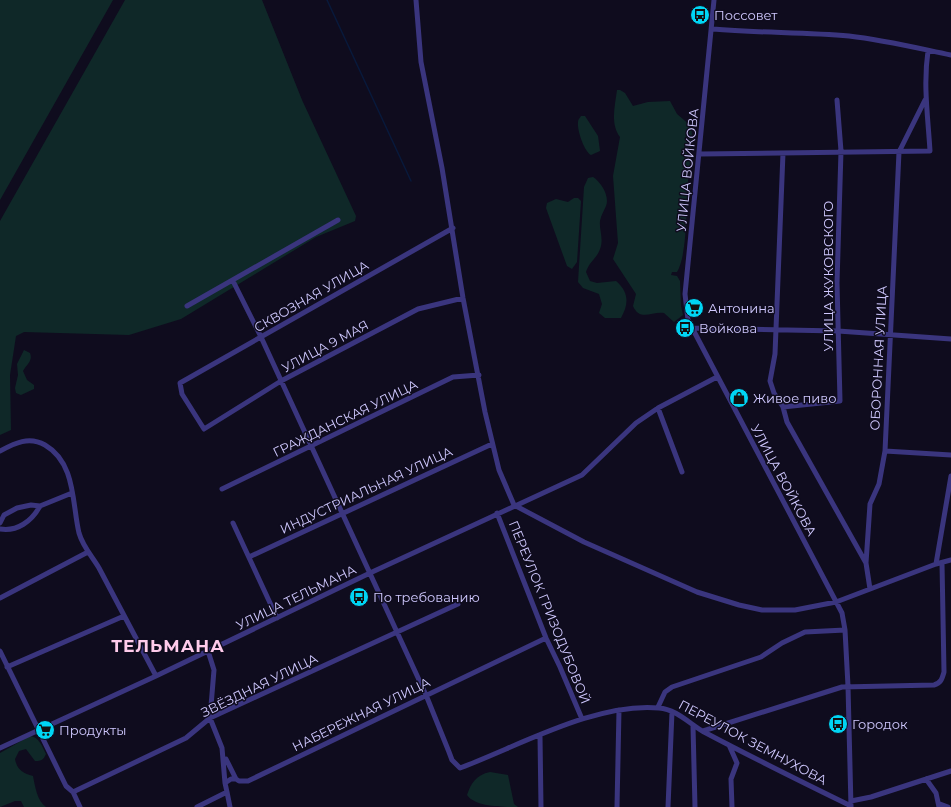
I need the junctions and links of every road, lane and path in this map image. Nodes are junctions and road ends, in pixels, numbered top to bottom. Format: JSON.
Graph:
{"nodes":[{"id":1,"x":416,"y":0,"type":"edge"},
{"id":2,"x":714,"y":0,"type":"edge"},
{"id":3,"x":712,"y":29,"type":"junction"},
{"id":4,"x":928,"y":51,"type":"junction"},
{"id":5,"x":951,"y":55,"type":"edge"},
{"id":6,"x":837,"y":100,"type":"dead end"},
{"id":7,"x":925,"y":100,"type":"junction"},
{"id":8,"x":841,"y":151,"type":"junction"},
{"id":9,"x":899,"y":152,"type":"junction"},
{"id":10,"x":783,"y":153,"type":"junction"},
{"id":11,"x":700,"y":154,"type":"junction"},
{"id":12,"x":338,"y":220,"type":"dead end"},
{"id":13,"x":453,"y":228,"type":"junction"},
{"id":14,"x":233,"y":281,"type":"junction"},
{"id":15,"x":463,"y":298,"type":"junction"},
{"id":16,"x":187,"y":306,"type":"dead end"},
{"id":17,"x":692,"y":328,"type":"junction"},
{"id":18,"x":775,"y":329,"type":"junction"},
{"id":19,"x":838,"y":331,"type":"junction"},
{"id":20,"x":891,"y":334,"type":"junction"},
{"id":21,"x":262,"y":337,"type":"junction"},
{"id":22,"x":951,"y":339,"type":"edge"},
{"id":23,"x":479,"y":375,"type":"junction"},
{"id":24,"x":717,"y":377,"type":"junction"},
{"id":25,"x":281,"y":381,"type":"junction"},
{"id":26,"x":783,"y":407,"type":"junction"},
{"id":27,"x":658,"y":408,"type":"junction"},
{"id":28,"x":204,"y":429,"type":"joint"},
{"id":29,"x":492,"y":444,"type":"junction"},
{"id":30,"x":312,"y":447,"type":"junction"},
{"id":31,"x":0,"y":451,"type":"edge"},
{"id":32,"x":885,"y":451,"type":"junction"},
{"id":33,"x":951,"y":455,"type":"edge"},
{"id":34,"x":682,"y":472,"type":"dead end"},
{"id":35,"x":951,"y":476,"type":"edge"},
{"id":36,"x":222,"y":489,"type":"dead end"},
{"id":37,"x":72,"y":493,"type":"junction"},
{"id":38,"x":514,"y":505,"type":"junction"},
{"id":39,"x":40,"y":506,"type":"junction"},
{"id":40,"x":342,"y":513,"type":"junction"},
{"id":41,"x":497,"y":513,"type":"junction"},
{"id":42,"x":0,"y":523,"type":"edge"},
{"id":43,"x":233,"y":523,"type":"dead end"},
{"id":44,"x":0,"y":529,"type":"edge"},
{"id":45,"x":88,"y":552,"type":"junction"},
{"id":46,"x":249,"y":556,"type":"junction"},
{"id":47,"x":951,"y":560,"type":"edge"},
{"id":48,"x":866,"y":563,"type":"junction"},
{"id":49,"x":939,"y":563,"type":"junction"},
{"id":50,"x":370,"y":573,"type":"junction"},
{"id":51,"x":870,"y":589,"type":"junction"},
{"id":52,"x":0,"y":598,"type":"edge"},
{"id":53,"x":836,"y":602,"type":"junction"},
{"id":54,"x":458,"y":604,"type":"dead end"},
{"id":55,"x":124,"y":616,"type":"junction"},
{"id":56,"x":277,"y":618,"type":"junction"},
{"id":57,"x":845,"y":630,"type":"junction"},
{"id":58,"x":397,"y":632,"type":"junction"},
{"id":59,"x":546,"y":638,"type":"junction"},
{"id":60,"x":208,"y":651,"type":"junction"},
{"id":61,"x":0,"y":652,"type":"edge"},
{"id":62,"x":8,"y":667,"type":"junction"},
{"id":63,"x":156,"y":676,"type":"junction"},
{"id":64,"x":848,"y":686,"type":"junction"},
{"id":65,"x":426,"y":695,"type":"junction"},
{"id":66,"x":658,"y":707,"type":"junction"},
{"id":67,"x":619,"y":710,"type":"junction"},
{"id":68,"x":672,"y":712,"type":"junction"},
{"id":69,"x":210,"y":718,"type":"junction"},
{"id":70,"x":582,"y":719,"type":"junction"},
{"id":71,"x":693,"y":726,"type":"junction"},
{"id":72,"x":38,"y":729,"type":"junction"},
{"id":73,"x":703,"y":731,"type":"junction"},
{"id":74,"x":540,"y":736,"type":"junction"},
{"id":75,"x":730,"y":745,"type":"junction"},
{"id":76,"x":0,"y":748,"type":"edge"},
{"id":77,"x":222,"y":748,"type":"junction"},
{"id":78,"x":951,"y":771,"type":"edge"},
{"id":79,"x":236,"y":779,"type":"junction"},
{"id":80,"x":926,"y":779,"type":"junction"},
{"id":81,"x":225,"y":783,"type":"junction"},
{"id":82,"x":73,"y":792,"type":"junction"},
{"id":83,"x":228,"y":792,"type":"junction"},
{"id":84,"x":851,"y":805,"type":"edge"},
{"id":85,"x":940,"y":805,"type":"edge"},
{"id":86,"x":80,"y":807,"type":"edge"},
{"id":87,"x":197,"y":807,"type":"edge"},
{"id":88,"x":230,"y":807,"type":"edge"},
{"id":89,"x":540,"y":807,"type":"edge"},
{"id":90,"x":617,"y":807,"type":"edge"},
{"id":91,"x":668,"y":807,"type":"edge"},
{"id":92,"x":695,"y":807,"type":"edge"},
{"id":93,"x":732,"y":807,"type":"edge"},
{"id":94,"x":948,"y":807,"type":"edge"}],
"edges":[{"from":1,"to":13,"type":"street"},
{"from":2,"to":3,"type":"street","name":"УЛИЦА ВОЙКОВА"},
{"from":3,"to":4,"type":"street"},
{"from":3,"to":11,"type":"street","name":"УЛИЦА ВОЙКОВА"},
{"from":4,"to":5,"type":"street"},
{"from":4,"to":7,"type":"street"},
{"from":6,"to":8,"type":"street","name":"УЛИЦА ЖУКОВСКОГО"},
{"from":7,"to":9,"type":"street"},
{"from":7,"to":9,"type":"street"},
{"from":8,"to":9,"type":"street"},
{"from":8,"to":10,"type":"street"},
{"from":8,"to":19,"type":"street","name":"УЛИЦА ЖУКОВСКОГО"},
{"from":9,"to":20,"type":"street","name":"ОБОРОННАЯ УЛИЦА"},
{"from":10,"to":11,"type":"street"},
{"from":10,"to":18,"type":"street"},
{"from":11,"to":17,"type":"street","name":"УЛИЦА ВОЙКОВА"},
{"from":12,"to":14,"type":"street"},
{"from":13,"to":15,"type":"street"},
{"from":13,"to":21,"type":"street","name":"СКВОЗНАЯ УЛИЦА"},
{"from":14,"to":16,"type":"street"},
{"from":14,"to":21,"type":"street"},
{"from":15,"to":23,"type":"street"},
{"from":15,"to":25,"type":"street","name":"УЛИЦА 9 МАЯ"},
{"from":17,"to":18,"type":"street"},
{"from":17,"to":24,"type":"street","name":"УЛИЦА ВОЙКОВА"},
{"from":18,"to":19,"type":"street"},
{"from":18,"to":26,"type":"street"},
{"from":19,"to":20,"type":"street"},
{"from":19,"to":26,"type":"street","name":"УЛИЦА ЖУКОВСКОГО"},
{"from":20,"to":22,"type":"street"},
{"from":20,"to":32,"type":"street","name":"ОБОРОННАЯ УЛИЦА"},
{"from":21,"to":25,"type":"street"},
{"from":21,"to":28,"type":"street","name":"СКВОЗНАЯ УЛИЦА"},
{"from":23,"to":29,"type":"street"},
{"from":23,"to":30,"type":"street","name":"ГРАЖДАНСКАЯ УЛИЦА"},
{"from":24,"to":27,"type":"street","name":"УЛИЦА ТЕЛЬМАНА"},
{"from":24,"to":53,"type":"street","name":"УЛИЦА ВОЙКОВА"},
{"from":25,"to":28,"type":"street","name":"УЛИЦА 9 МАЯ"},
{"from":25,"to":30,"type":"street"},
{"from":26,"to":48,"type":"street"},
{"from":27,"to":34,"type":"street"},
{"from":27,"to":38,"type":"street","name":"УЛИЦА ТЕЛЬМАНА"},
{"from":29,"to":38,"type":"street"},
{"from":29,"to":40,"type":"street","name":"ИНДУСТРИАЛЬНАЯ УЛИЦА"},
{"from":30,"to":36,"type":"street","name":"ГРАЖДАНСКАЯ УЛИЦА"},
{"from":30,"to":40,"type":"street"},
{"from":31,"to":37,"type":"street"},
{"from":32,"to":33,"type":"street"},
{"from":32,"to":48,"type":"street","name":"ОБОРОННАЯ УЛИЦА"},
{"from":35,"to":49,"type":"street"},
{"from":37,"to":39,"type":"street"},
{"from":37,"to":45,"type":"street"},
{"from":38,"to":41,"type":"street","name":"УЛИЦА ТЕЛЬМАНА"},
{"from":38,"to":53,"type":"street"},
{"from":39,"to":42,"type":"street"},
{"from":39,"to":44,"type":"street"},
{"from":40,"to":46,"type":"street","name":"ИНДУСТРИАЛЬНАЯ УЛИЦА"},
{"from":40,"to":50,"type":"street"},
{"from":41,"to":50,"type":"street","name":"УЛИЦА ТЕЛЬМАНА"},
{"from":41,"to":59,"type":"street","name":"ПЕРЕУЛОК ГРИЗОДУБОВОЙ"},
{"from":43,"to":46,"type":"street"},
{"from":45,"to":52,"type":"street"},
{"from":45,"to":55,"type":"street"},
{"from":46,"to":56,"type":"street"},
{"from":47,"to":49,"type":"street"},
{"from":48,"to":51,"type":"street"},
{"from":49,"to":51,"type":"street"},
{"from":49,"to":64,"type":"street"},
{"from":50,"to":56,"type":"street","name":"УЛИЦА ТЕЛЬМАНА"},
{"from":50,"to":58,"type":"street"},
{"from":51,"to":53,"type":"street"},
{"from":53,"to":57,"type":"street","name":"УЛИЦА ВОЙКОВА"},
{"from":54,"to":58,"type":"street","name":"ЗВЁЗДНАЯ УЛИЦА"},
{"from":55,"to":62,"type":"street"},
{"from":55,"to":63,"type":"street"},
{"from":56,"to":60,"type":"street","name":"УЛИЦА ТЕЛЬМАНА"},
{"from":57,"to":64,"type":"street","name":"УЛИЦА ВОЙКОВА"},
{"from":57,"to":66,"type":"street"},
{"from":58,"to":65,"type":"street"},
{"from":58,"to":69,"type":"street","name":"ЗВЁЗДНАЯ УЛИЦА"},
{"from":59,"to":65,"type":"street","name":"НАБЕРЕЖНАЯ УЛИЦА"},
{"from":59,"to":70,"type":"street","name":"ПЕРЕУЛОК ГРИЗОДУБОВОЙ"},
{"from":60,"to":63,"type":"street","name":"УЛИЦА ТЕЛЬМАНА"},
{"from":60,"to":69,"type":"street"},
{"from":61,"to":62,"type":"street"},
{"from":62,"to":72,"type":"street"},
{"from":63,"to":72,"type":"street","name":"УЛИЦА ТЕЛЬМАНА"},
{"from":64,"to":73,"type":"street"},
{"from":64,"to":84,"type":"street","name":"УЛИЦА ВОЙКОВА"},
{"from":65,"to":74,"type":"street","name":"ПЕРЕУЛОК ЗЕМНУХОВА"},
{"from":65,"to":79,"type":"street","name":"НАБЕРЕЖНАЯ УЛИЦА"},
{"from":66,"to":67,"type":"street","name":"ПЕРЕУЛОК ЗЕМНУХОВА"},
{"from":66,"to":68,"type":"street","name":"ПЕРЕУЛОК ЗЕМНУХОВА"},
{"from":67,"to":70,"type":"street","name":"ПЕРЕУЛОК ЗЕМНУХОВА"},
{"from":67,"to":90,"type":"street"},
{"from":68,"to":71,"type":"street","name":"ПЕРЕУЛОК ЗЕМНУХОВА"},
{"from":68,"to":91,"type":"street"},
{"from":69,"to":77,"type":"street"},
{"from":69,"to":82,"type":"street","name":"ЗВЁЗДНАЯ УЛИЦА"},
{"from":70,"to":74,"type":"street","name":"ПЕРЕУЛОК ЗЕМНУХОВА"},
{"from":71,"to":73,"type":"street","name":"ПЕРЕУЛОК ЗЕМНУХОВА"},
{"from":71,"to":92,"type":"street"},
{"from":72,"to":76,"type":"street","name":"УЛИЦА ТЕЛЬМАНА"},
{"from":72,"to":82,"type":"street"},
{"from":73,"to":75,"type":"street","name":"ПЕРЕУЛОК ЗЕМНУХОВА"},
{"from":74,"to":89,"type":"street"},
{"from":75,"to":84,"type":"street","name":"ПЕРЕУЛОК ЗЕМНУХОВА"},
{"from":75,"to":93,"type":"street"},
{"from":77,"to":79,"type":"street"},
{"from":77,"to":81,"type":"street"},
{"from":78,"to":80,"type":"street"},
{"from":79,"to":81,"type":"street","name":"НАБЕРЕЖНАЯ УЛИЦА"},
{"from":80,"to":84,"type":"street"},
{"from":80,"to":85,"type":"street"},
{"from":81,"to":83,"type":"street"},
{"from":82,"to":86,"type":"street"},
{"from":83,"to":87,"type":"street"},
{"from":83,"to":88,"type":"street"},
{"from":85,"to":94,"type":"street"}]}
